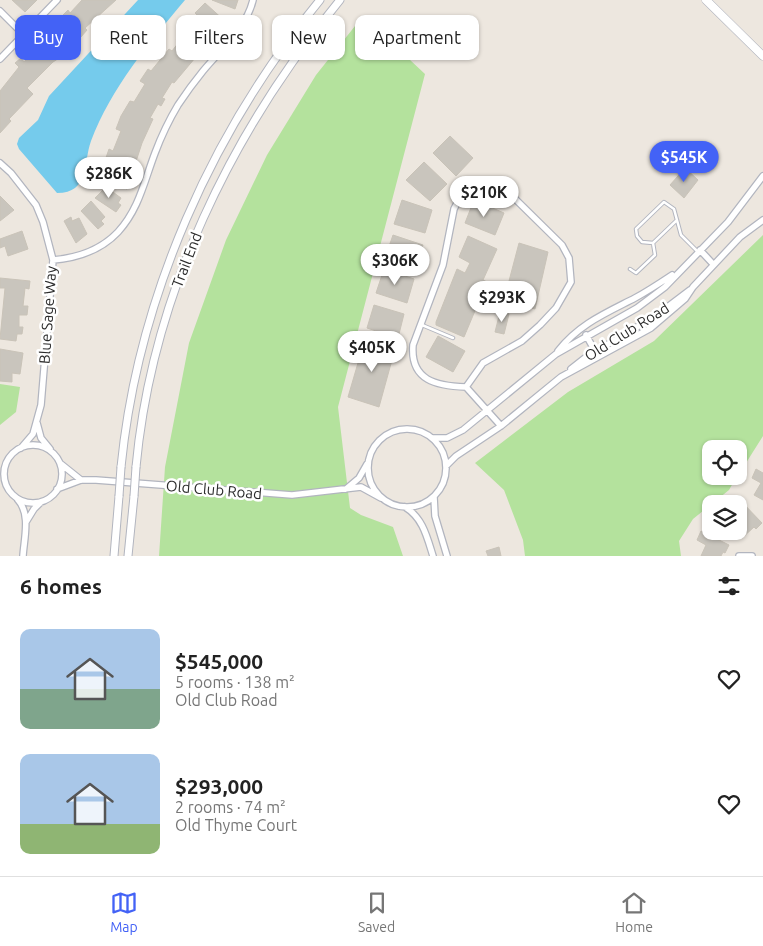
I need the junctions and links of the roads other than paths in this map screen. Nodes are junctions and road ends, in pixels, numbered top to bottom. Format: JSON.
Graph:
{"nodes":[{"id":1,"x":57,"y":0,"type":"edge"},
{"id":2,"x":253,"y":0,"type":"edge"},
{"id":3,"x":320,"y":0,"type":"edge"},
{"id":4,"x":340,"y":0,"type":"edge"},
{"id":5,"x":706,"y":0,"type":"edge"},
{"id":6,"x":0,"y":11,"type":"edge"},
{"id":7,"x":42,"y":15,"type":"edge"},
{"id":8,"x":15,"y":25,"type":"edge"},
{"id":9,"x":15,"y":43,"type":"edge"},
{"id":10,"x":763,"y":55,"type":"edge"},
{"id":11,"x":0,"y":59,"type":"edge"},
{"id":12,"x":0,"y":163,"type":"edge"},
{"id":13,"x":763,"y":176,"type":"edge"},
{"id":14,"x":677,"y":220,"type":"junction"},
{"id":15,"x":763,"y":220,"type":"edge"},
{"id":16,"x":653,"y":243,"type":"junction"},
{"id":17,"x":699,"y":251,"type":"junction"},
{"id":18,"x":53,"y":260,"type":"junction"},
{"id":19,"x":714,"y":264,"type":"junction"},
{"id":20,"x":630,"y":269,"type":"dead end"},
{"id":21,"x":678,"y":272,"type":"junction"},
{"id":22,"x":693,"y":287,"type":"junction"},
{"id":23,"x":421,"y":324,"type":"junction"},
{"id":24,"x":586,"y":335,"type":"junction"},
{"id":25,"x":453,"y":338,"type":"dead end"},
{"id":26,"x":595,"y":352,"type":"junction"},
{"id":27,"x":556,"y":354,"type":"junction"},
{"id":28,"x":561,"y":377,"type":"junction"},
{"id":29,"x":466,"y":387,"type":"junction"},
{"id":30,"x":488,"y":411,"type":"junction"},
{"id":31,"x":37,"y":422,"type":"junction"},
{"id":32,"x":501,"y":426,"type":"junction"},
{"id":33,"x":433,"y":438,"type":"junction"},
{"id":34,"x":21,"y":448,"type":"junction"},
{"id":35,"x":52,"y":452,"type":"junction"},
{"id":36,"x":8,"y":460,"type":"junction"},
{"id":37,"x":368,"y":463,"type":"junction"},
{"id":38,"x":0,"y":464,"type":"edge"},
{"id":39,"x":60,"y":464,"type":"junction"},
{"id":40,"x":446,"y":466,"type":"junction"},
{"id":41,"x":0,"y":480,"type":"edge"},
{"id":42,"x":81,"y":480,"type":"junction"},
{"id":43,"x":6,"y":484,"type":"junction"},
{"id":44,"x":57,"y":489,"type":"junction"},
{"id":45,"x":346,"y":489,"type":"junction"},
{"id":46,"x":13,"y":494,"type":"junction"},
{"id":47,"x":434,"y":496,"type":"junction"},
{"id":48,"x":381,"y":498,"type":"junction"},
{"id":49,"x":42,"y":501,"type":"junction"},
{"id":50,"x":405,"y":507,"type":"junction"},
{"id":51,"x":26,"y":522,"type":"junction"},
{"id":52,"x":23,"y":556,"type":"edge"},
{"id":53,"x":114,"y":556,"type":"edge"},
{"id":54,"x":128,"y":556,"type":"edge"},
{"id":55,"x":433,"y":556,"type":"edge"},
{"id":56,"x":448,"y":556,"type":"edge"},
{"id":57,"x":739,"y":556,"type":"edge"},
{"id":58,"x":752,"y":556,"type":"edge"}],
"edges":[{"from":1,"to":7,"type":"street"},
{"from":2,"to":18,"type":"street"},
{"from":3,"to":53,"type":"street","name":"Trail End","bridge":true},
{"from":4,"to":54,"type":"street","name":"Trail End","bridge":true},
{"from":5,"to":10,"type":"main road"},
{"from":6,"to":8,"type":"street"},
{"from":9,"to":11,"type":"street"},
{"from":12,"to":18,"type":"street","name":"Blue Sage Way"},
{"from":13,"to":17,"type":"street","name":"Old Club Road"},
{"from":14,"to":16,"type":"lane"},
{"from":14,"to":16,"type":"lane"},
{"from":14,"to":17,"type":"lane"},
{"from":15,"to":19,"type":"street","name":"Old Club Road"},
{"from":16,"to":20,"type":"lane"},
{"from":17,"to":19,"type":"street"},
{"from":17,"to":21,"type":"street","name":"Old Club Road"},
{"from":18,"to":31,"type":"street","name":"Blue Sage Way"},
{"from":19,"to":22,"type":"street","name":"Old Club Road"},
{"from":21,"to":24,"type":"street","name":"Old Club Road"},
{"from":21,"to":27,"type":"street","name":"Old Club Road"},
{"from":22,"to":26,"type":"street","name":"Old Club Road"},
{"from":22,"to":28,"type":"street","name":"Old Club Road"},
{"from":23,"to":25,"type":"lane"},
{"from":23,"to":29,"type":"street"},
{"from":23,"to":29,"type":"street"},
{"from":24,"to":26,"type":"street"},
{"from":24,"to":27,"type":"street","name":"Old Club Road"},
{"from":26,"to":28,"type":"street","name":"Old Club Road"},
{"from":27,"to":30,"type":"street","name":"Old Club Road"},
{"from":28,"to":32,"type":"street","name":"Old Club Road"},
{"from":29,"to":30,"type":"street"},
{"from":30,"to":32,"type":"street"},
{"from":30,"to":33,"type":"street","name":"Old Club Road"},
{"from":31,"to":34,"type":"street","name":"Blue Sage Way"},
{"from":31,"to":35,"type":"street"},
{"from":32,"to":40,"type":"street","name":"Old Club Road"},
{"from":33,"to":37,"type":"street"},
{"from":33,"to":40,"type":"street"},
{"from":34,"to":35,"type":"street"},
{"from":34,"to":36,"type":"street"},
{"from":35,"to":39,"type":"street"},
{"from":36,"to":38,"type":"street"},
{"from":36,"to":43,"type":"street"},
{"from":37,"to":45,"type":"street"},
{"from":37,"to":48,"type":"street"},
{"from":39,"to":42,"type":"street"},
{"from":39,"to":44,"type":"street"},
{"from":40,"to":47,"type":"street"},
{"from":41,"to":43,"type":"street"},
{"from":42,"to":44,"type":"street","name":"Old Club Road"},
{"from":42,"to":45,"type":"street","name":"Old Club Road"},
{"from":43,"to":46,"type":"street"},
{"from":44,"to":49,"type":"street"},
{"from":45,"to":48,"type":"street","name":"Old Club Road"},
{"from":46,"to":49,"type":"street"},
{"from":46,"to":51,"type":"street"},
{"from":47,"to":50,"type":"street"},
{"from":47,"to":56,"type":"street"},
{"from":48,"to":50,"type":"street"},
{"from":49,"to":51,"type":"street"},
{"from":50,"to":55,"type":"street"},
{"from":51,"to":52,"type":"street"},
{"from":57,"to":58,"type":"street"}]}
